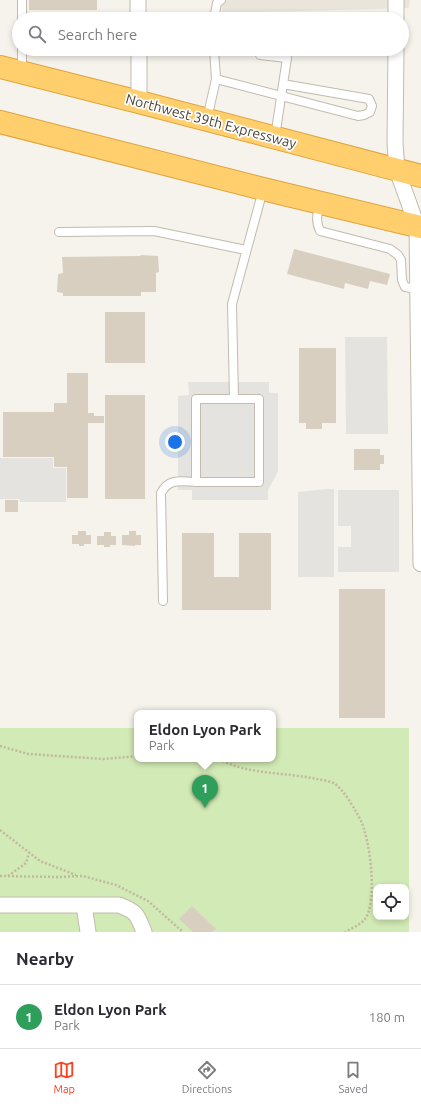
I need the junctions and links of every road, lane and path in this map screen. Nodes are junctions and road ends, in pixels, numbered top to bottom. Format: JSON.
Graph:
{"nodes":[{"id":1,"x":22,"y":0,"type":"edge"},
{"id":2,"x":138,"y":0,"type":"edge"},
{"id":3,"x":221,"y":0,"type":"edge"},
{"id":4,"x":396,"y":0,"type":"edge"},
{"id":5,"x":22,"y":12,"type":"edge"},
{"id":6,"x":138,"y":12,"type":"edge"},
{"id":7,"x":215,"y":12,"type":"edge"},
{"id":8,"x":396,"y":12,"type":"edge"},
{"id":9,"x":22,"y":56,"type":"edge"},
{"id":10,"x":139,"y":56,"type":"edge"},
{"id":11,"x":214,"y":56,"type":"edge"},
{"id":12,"x":269,"y":56,"type":"edge"},
{"id":13,"x":396,"y":56,"type":"edge"},
{"id":14,"x":0,"y":67,"type":"edge"},
{"id":15,"x":22,"y":72,"type":"junction"},
{"id":16,"x":216,"y":79,"type":"junction"},
{"id":17,"x":283,"y":84,"type":"junction"},
{"id":18,"x":280,"y":95,"type":"junction"},
{"id":19,"x":139,"y":102,"type":"junction"},
{"id":20,"x":207,"y":120,"type":"junction"},
{"id":21,"x":0,"y":122,"type":"edge"},
{"id":22,"x":275,"y":138,"type":"junction"},
{"id":23,"x":397,"y":170,"type":"junction"},
{"id":24,"x":421,"y":176,"type":"edge"},
{"id":25,"x":263,"y":189,"type":"junction"},
{"id":26,"x":321,"y":203,"type":"junction"},
{"id":27,"x":419,"y":227,"type":"edge"},
{"id":28,"x":59,"y":232,"type":"dead end"},
{"id":29,"x":246,"y":250,"type":"junction"},
{"id":30,"x":417,"y":288,"type":"junction"},
{"id":31,"x":234,"y":399,"type":"junction"},
{"id":32,"x":420,"y":473,"type":"edge"},
{"id":33,"x":196,"y":482,"type":"junction"},
{"id":34,"x":421,"y":564,"type":"edge"},
{"id":35,"x":163,"y":601,"type":"dead end"},
{"id":36,"x":0,"y":746,"type":"edge"},
{"id":37,"x":134,"y":756,"type":"edge"},
{"id":38,"x":225,"y":762,"type":"edge"},
{"id":39,"x":0,"y":830,"type":"edge"},
{"id":40,"x":29,"y":853,"type":"junction"},
{"id":41,"x":7,"y":876,"type":"dead end"},
{"id":42,"x":78,"y":876,"type":"dead end"},
{"id":43,"x":0,"y":905,"type":"edge"},
{"id":44,"x":84,"y":905,"type":"junction"},
{"id":45,"x":88,"y":932,"type":"edge"},
{"id":46,"x":144,"y":932,"type":"edge"},
{"id":47,"x":345,"y":932,"type":"edge"}],
"edges":[{"from":1,"to":5,"type":"lane"},
{"from":2,"to":6,"type":"street"},
{"from":3,"to":7,"type":"lane"},
{"from":4,"to":8,"type":"street"},
{"from":9,"to":15,"type":"lane"},
{"from":10,"to":19,"type":"street"},
{"from":11,"to":16,"type":"lane"},
{"from":12,"to":17,"type":"lane"},
{"from":13,"to":23,"type":"street"},
{"from":14,"to":15,"type":"highway","name":"Northwest 39th Expressway"},
{"from":15,"to":19,"type":"highway","name":"Northwest 39th Expressway"},
{"from":16,"to":18,"type":"lane"},
{"from":16,"to":20,"type":"lane"},
{"from":17,"to":18,"type":"lane"},
{"from":17,"to":18,"type":"lane"},
{"from":18,"to":22,"type":"lane"},
{"from":19,"to":20,"type":"highway","name":"Northwest 39th Expressway"},
{"from":20,"to":22,"type":"highway","name":"Northwest 39th Expressway"},
{"from":21,"to":25,"type":"highway"},
{"from":22,"to":23,"type":"highway","name":"Northwest 39th Expressway"},
{"from":23,"to":24,"type":"highway","name":"Northwest 39th Expressway"},
{"from":23,"to":27,"type":"street"},
{"from":25,"to":26,"type":"highway"},
{"from":25,"to":29,"type":"lane"},
{"from":26,"to":27,"type":"highway"},
{"from":26,"to":30,"type":"lane"},
{"from":27,"to":30,"type":"street"},
{"from":28,"to":29,"type":"lane"},
{"from":29,"to":31,"type":"lane"},
{"from":30,"to":32,"type":"street"},
{"from":31,"to":33,"type":"lane"},
{"from":31,"to":33,"type":"lane"},
{"from":32,"to":34,"type":"street"},
{"from":33,"to":35,"type":"lane"},
{"from":36,"to":37,"type":"path"},
{"from":38,"to":47,"type":"path"},
{"from":39,"to":40,"type":"path"},
{"from":40,"to":41,"type":"path"},
{"from":40,"to":42,"type":"path"},
{"from":43,"to":44,"type":"street"},
{"from":44,"to":45,"type":"street"},
{"from":44,"to":46,"type":"street"}]}
